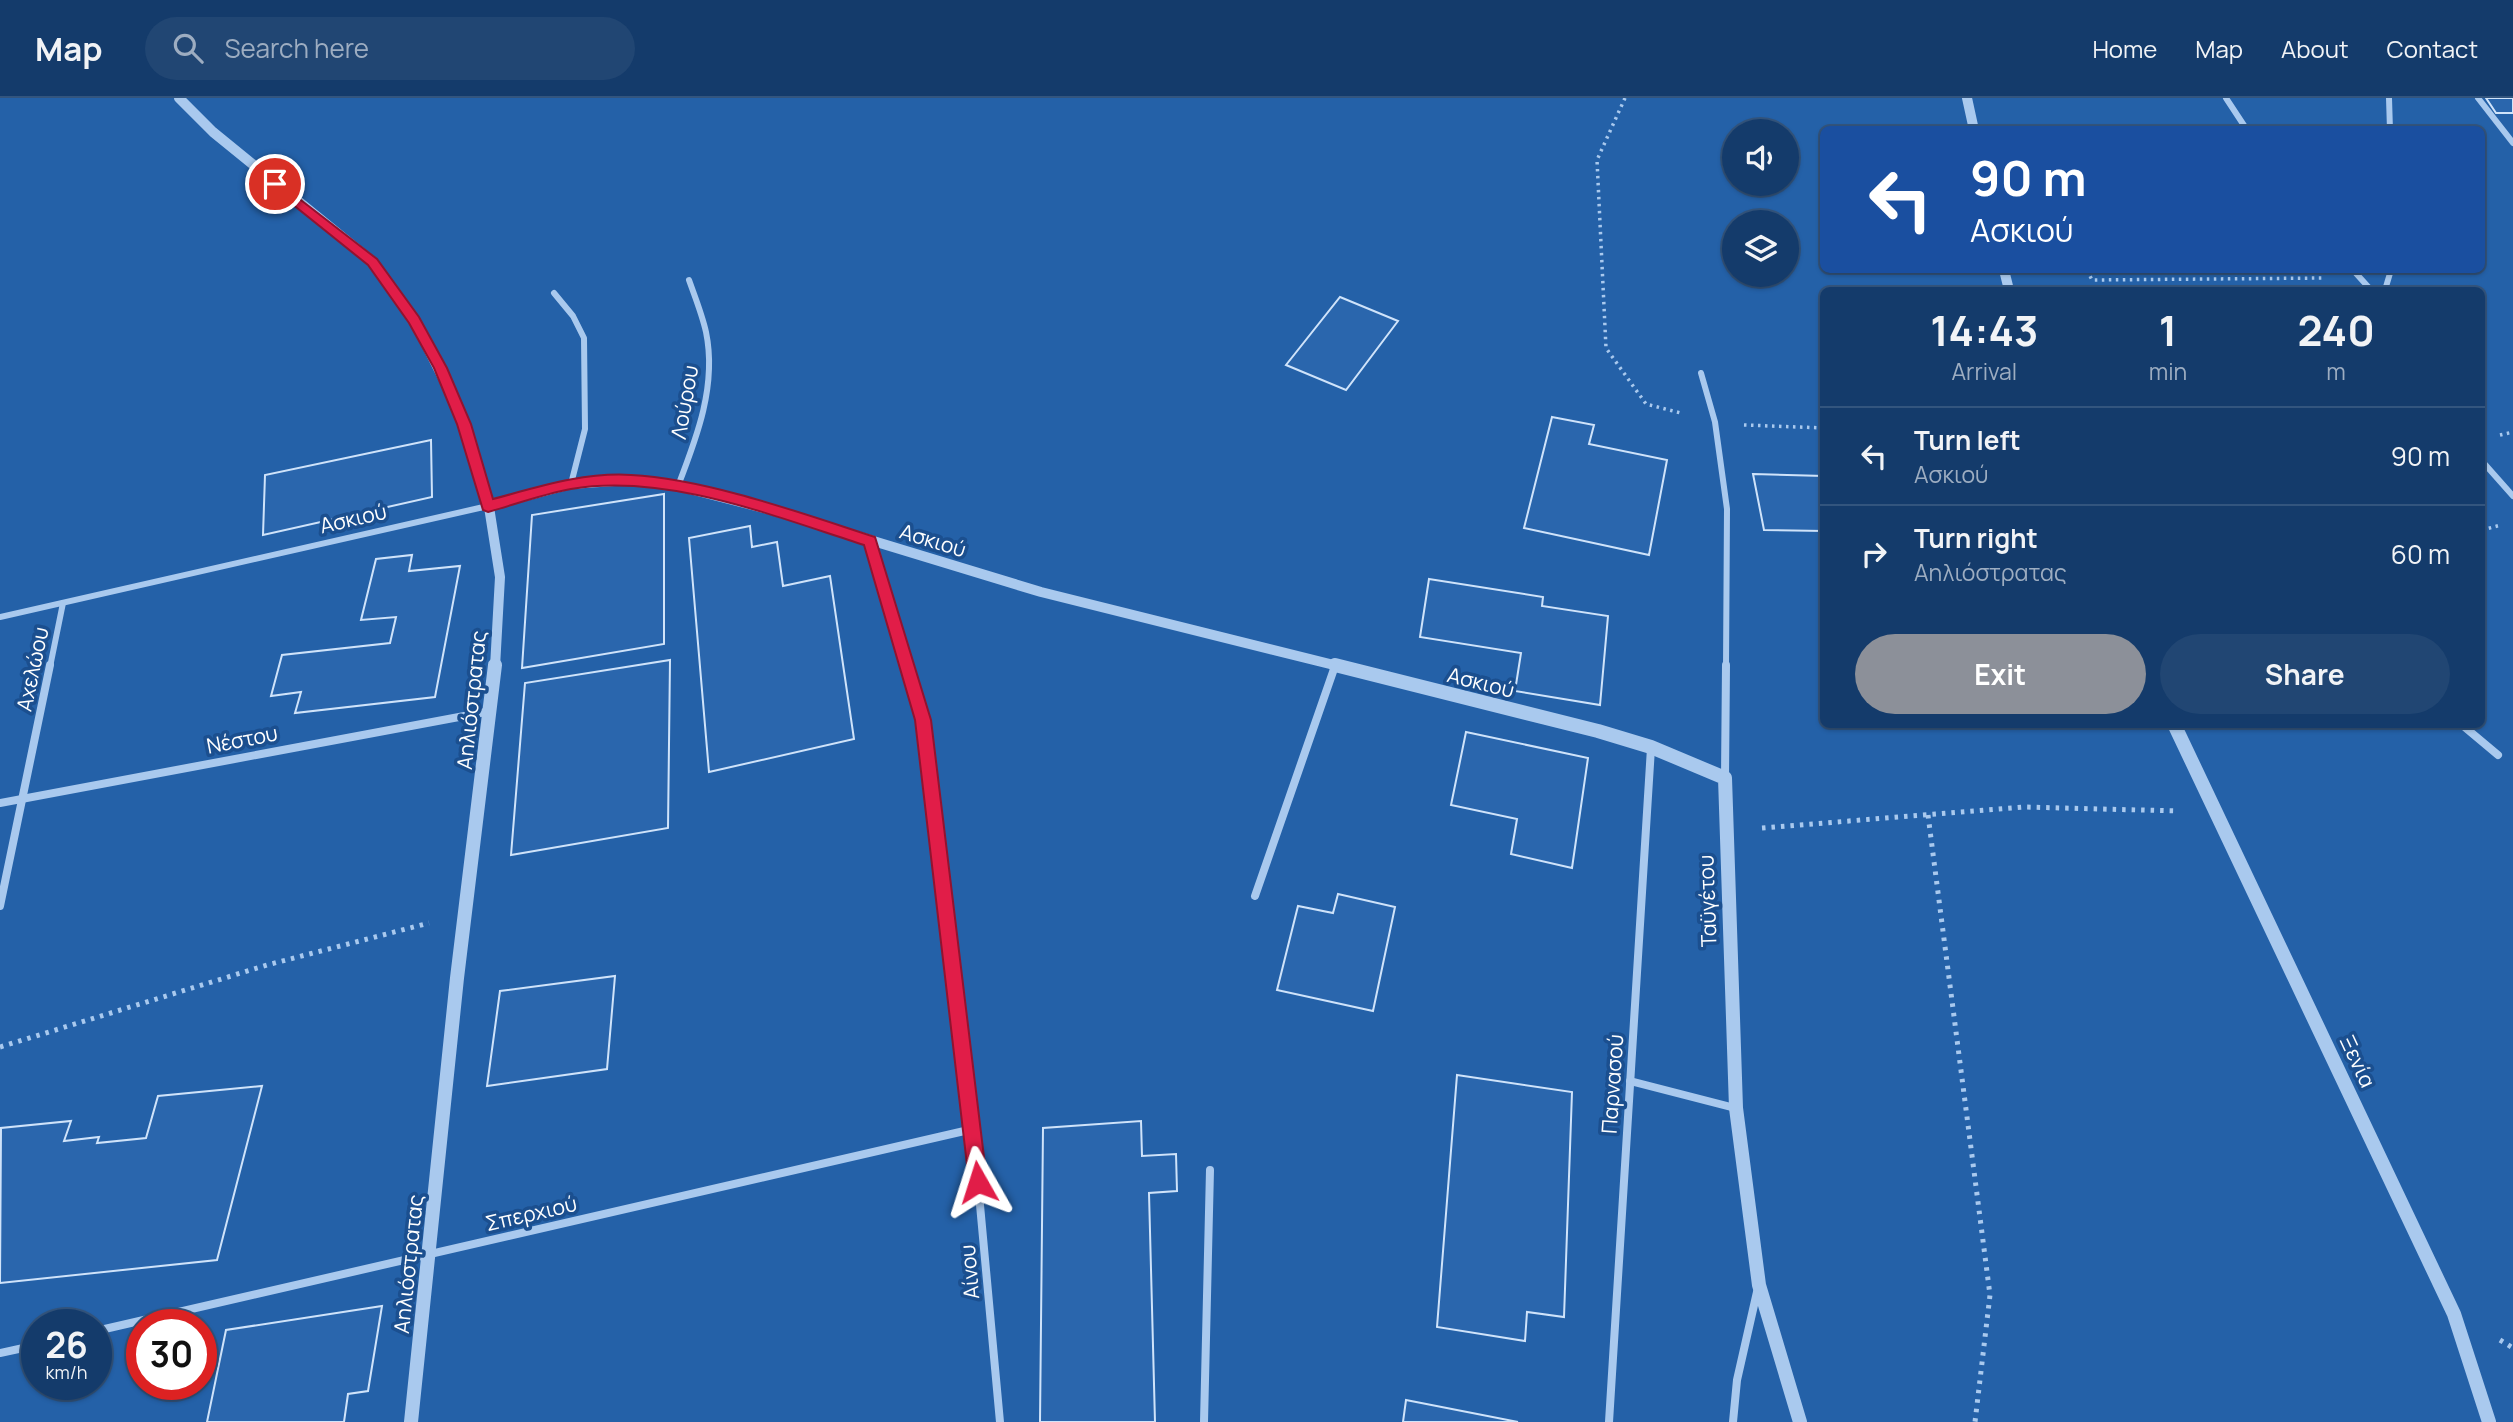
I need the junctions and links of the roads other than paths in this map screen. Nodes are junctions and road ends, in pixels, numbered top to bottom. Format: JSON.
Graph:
{"nodes":[{"id":1,"x":179,"y":98,"type":"edge"},
{"id":2,"x":1967,"y":98,"type":"edge"},
{"id":3,"x":2226,"y":98,"type":"edge"},
{"id":4,"x":2389,"y":98,"type":"edge"},
{"id":5,"x":2478,"y":98,"type":"edge"},
{"id":6,"x":1973,"y":126,"type":"edge"},
{"id":7,"x":2244,"y":126,"type":"edge"},
{"id":8,"x":2390,"y":126,"type":"edge"},
{"id":9,"x":2513,"y":143,"type":"edge"},
{"id":10,"x":2356,"y":273,"type":"edge"},
{"id":11,"x":690,"y":281,"type":"dead end"},
{"id":12,"x":2368,"y":287,"type":"edge"},
{"id":13,"x":554,"y":293,"type":"dead end"},
{"id":14,"x":1701,"y":373,"type":"dead end"},
{"id":15,"x":2485,"y":464,"type":"edge"},
{"id":16,"x":571,"y":484,"type":"junction"},
{"id":17,"x":678,"y":486,"type":"junction"},
{"id":18,"x":2513,"y":496,"type":"edge"},
{"id":19,"x":488,"y":506,"type":"junction"},
{"id":20,"x":870,"y":541,"type":"junction"},
{"id":21,"x":63,"y":603,"type":"junction"},
{"id":22,"x":0,"y":617,"type":"edge"},
{"id":23,"x":1335,"y":666,"type":"junction"},
{"id":24,"x":491,"y":710,"type":"junction"},
{"id":25,"x":2176,"y":728,"type":"edge"},
{"id":26,"x":2466,"y":728,"type":"edge"},
{"id":27,"x":1651,"y":747,"type":"junction"},
{"id":28,"x":2498,"y":755,"type":"dead end"},
{"id":29,"x":1725,"y":778,"type":"junction"},
{"id":30,"x":23,"y":798,"type":"junction"},
{"id":31,"x":0,"y":803,"type":"edge"},
{"id":32,"x":1255,"y":896,"type":"dead end"},
{"id":33,"x":0,"y":906,"type":"edge"},
{"id":34,"x":1630,"y":1081,"type":"junction"},
{"id":35,"x":1736,"y":1108,"type":"junction"},
{"id":36,"x":973,"y":1129,"type":"junction"},
{"id":37,"x":1210,"y":1170,"type":"dead end"},
{"id":38,"x":429,"y":1254,"type":"junction"},
{"id":39,"x":1759,"y":1285,"type":"junction"},
{"id":40,"x":112,"y":1327,"type":"edge"},
{"id":41,"x":21,"y":1348,"type":"edge"},
{"id":42,"x":0,"y":1353,"type":"edge"},
{"id":43,"x":411,"y":1422,"type":"edge"},
{"id":44,"x":1000,"y":1422,"type":"edge"},
{"id":45,"x":1204,"y":1422,"type":"edge"},
{"id":46,"x":1609,"y":1422,"type":"edge"},
{"id":47,"x":1733,"y":1422,"type":"edge"},
{"id":48,"x":1800,"y":1422,"type":"edge"},
{"id":49,"x":2489,"y":1422,"type":"edge"}],
"edges":[{"from":1,"to":19,"type":"street","name":"Αηλιόστρατας"},
{"from":2,"to":6,"type":"street"},
{"from":3,"to":7,"type":"street"},
{"from":4,"to":8,"type":"street"},
{"from":5,"to":9,"type":"street"},
{"from":10,"to":12,"type":"street"},
{"from":11,"to":17,"type":"street","name":"Λούρου"},
{"from":13,"to":16,"type":"street"},
{"from":14,"to":29,"type":"street","name":"Ταϋγέτου"},
{"from":15,"to":18,"type":"street"},
{"from":16,"to":17,"type":"street","name":"Ασκιού"},
{"from":16,"to":19,"type":"street","name":"Ασκιού"},
{"from":17,"to":20,"type":"street","name":"Ασκιού"},
{"from":19,"to":21,"type":"street","name":"Ασκιού"},
{"from":19,"to":24,"type":"street","name":"Αηλιόστρατας"},
{"from":20,"to":23,"type":"street","name":"Ασκιού"},
{"from":20,"to":36,"type":"street","name":"Αίνου"},
{"from":21,"to":22,"type":"street","name":"Ασκιού"},
{"from":21,"to":30,"type":"street","name":"Αχελώου"},
{"from":23,"to":27,"type":"street","name":"Ασκιού"},
{"from":23,"to":32,"type":"street"},
{"from":24,"to":30,"type":"street","name":"Νέστου"},
{"from":24,"to":38,"type":"street","name":"Αηλιόστρατας"},
{"from":25,"to":49,"type":"street","name":"Ξενία"},
{"from":26,"to":28,"type":"street"},
{"from":27,"to":29,"type":"street","name":"Ασκιού"},
{"from":27,"to":34,"type":"street","name":"Παρνασού"},
{"from":29,"to":35,"type":"street","name":"Ταϋγέτου"},
{"from":30,"to":31,"type":"street","name":"Νέστου"},
{"from":30,"to":33,"type":"street","name":"Αχελώου"},
{"from":34,"to":35,"type":"street"},
{"from":34,"to":46,"type":"street","name":"Παρνασού"},
{"from":35,"to":39,"type":"street","name":"Ταϋγέτου"},
{"from":36,"to":38,"type":"street","name":"Σπερχιού"},
{"from":36,"to":44,"type":"street","name":"Αίνου"},
{"from":37,"to":45,"type":"street"},
{"from":38,"to":40,"type":"street","name":"Σπερχιού"},
{"from":38,"to":43,"type":"street","name":"Αηλιόστρατας"},
{"from":39,"to":47,"type":"street"},
{"from":39,"to":48,"type":"street","name":"Ταϋγέτου"},
{"from":41,"to":42,"type":"street"}]}
